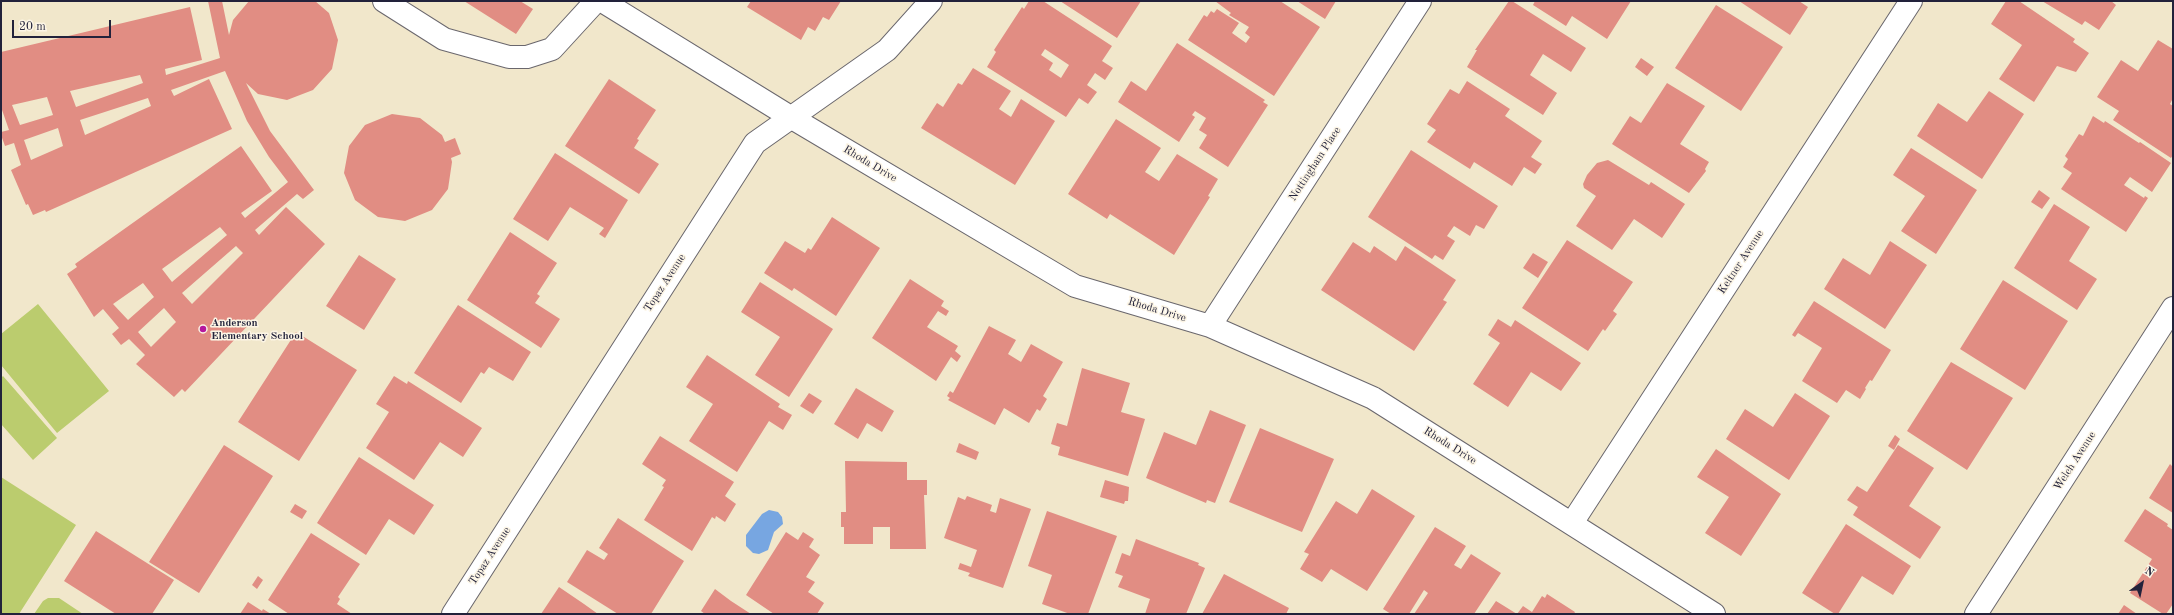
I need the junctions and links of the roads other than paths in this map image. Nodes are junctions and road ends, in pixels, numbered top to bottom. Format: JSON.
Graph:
{"nodes":[{"id":1,"x":384,"y":1,"type":"edge"},
{"id":2,"x":596,"y":1,"type":"edge"},
{"id":3,"x":602,"y":1,"type":"edge"},
{"id":4,"x":931,"y":1,"type":"edge"},
{"id":5,"x":1420,"y":1,"type":"edge"},
{"id":6,"x":1911,"y":1,"type":"edge"},
{"id":7,"x":792,"y":118,"type":"junction"},
{"id":8,"x":2173,"y":308,"type":"edge"},
{"id":9,"x":1210,"y":326,"type":"junction"},
{"id":10,"x":1572,"y":523,"type":"junction"},
{"id":11,"x":453,"y":614,"type":"edge"},
{"id":12,"x":1714,"y":614,"type":"edge"},
{"id":13,"x":1976,"y":614,"type":"edge"}],
"edges":[{"from":1,"to":2,"type":"street"},
{"from":3,"to":7,"type":"street","name":"Rhoda Drive"},
{"from":4,"to":7,"type":"street","name":"Topaz Avenue"},
{"from":5,"to":9,"type":"street","name":"Nottingham Place"},
{"from":6,"to":10,"type":"street","name":"Keltner Avenue"},
{"from":7,"to":9,"type":"street","name":"Rhoda Drive"},
{"from":7,"to":11,"type":"street","name":"Topaz Avenue"},
{"from":8,"to":13,"type":"street","name":"Welch Avenue"},
{"from":9,"to":10,"type":"street","name":"Rhoda Drive"},
{"from":10,"to":12,"type":"street","name":"Rhoda Drive"}]}
